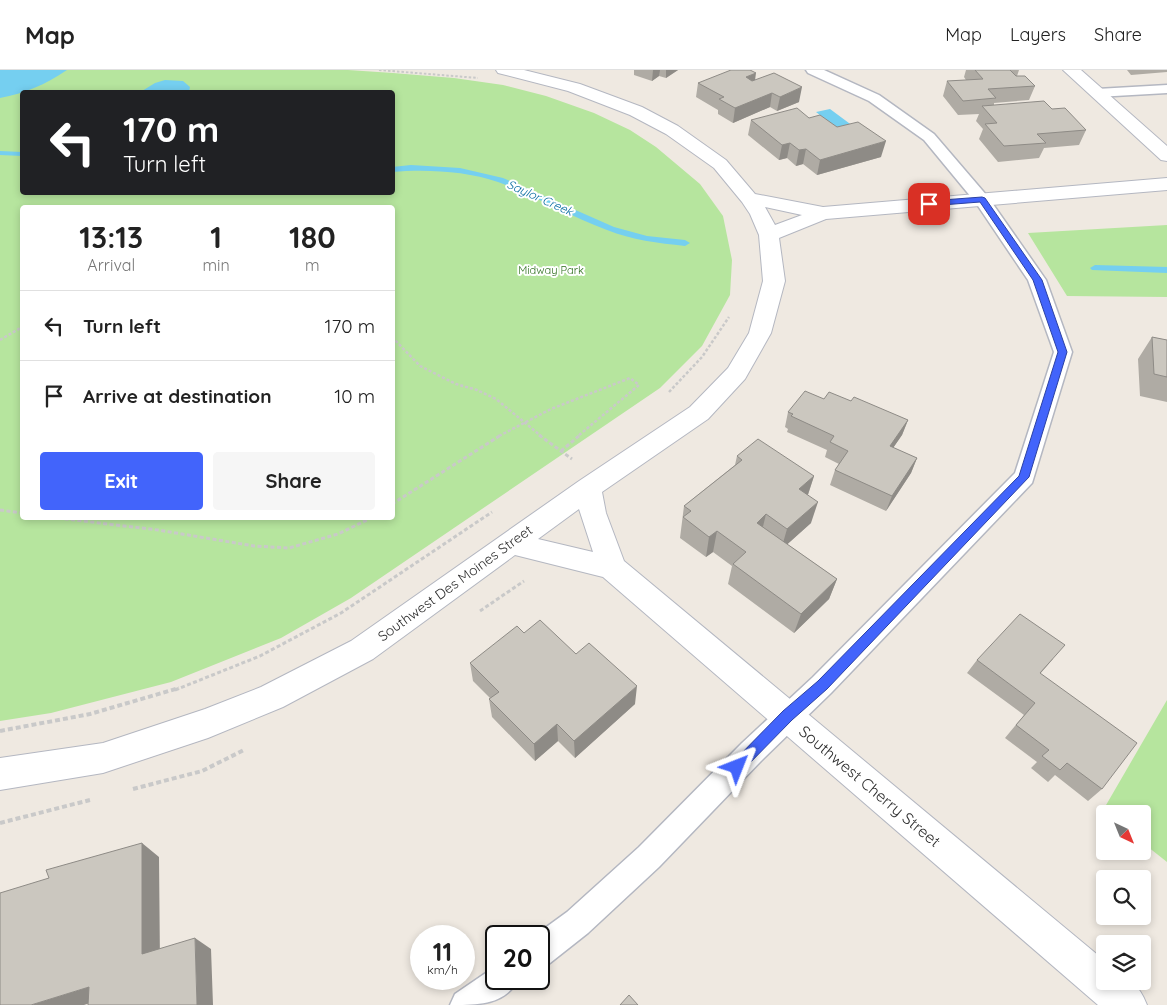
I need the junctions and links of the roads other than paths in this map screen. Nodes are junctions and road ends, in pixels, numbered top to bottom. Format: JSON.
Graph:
{"nodes":[{"id":1,"x":504,"y":70,"type":"edge"},
{"id":2,"x":813,"y":70,"type":"edge"},
{"id":3,"x":1071,"y":70,"type":"edge"},
{"id":4,"x":1167,"y":89,"type":"edge"},
{"id":5,"x":1097,"y":93,"type":"junction"},
{"id":6,"x":1167,"y":156,"type":"edge"},
{"id":7,"x":1167,"y":184,"type":"edge"},
{"id":8,"x":749,"y":198,"type":"junction"},
{"id":9,"x":982,"y":200,"type":"junction"},
{"id":10,"x":823,"y":213,"type":"junction"},
{"id":11,"x":769,"y":235,"type":"junction"},
{"id":12,"x":588,"y":488,"type":"junction"},
{"id":13,"x":510,"y":543,"type":"junction"},
{"id":14,"x":612,"y":568,"type":"junction"},
{"id":15,"x":788,"y":716,"type":"junction"},
{"id":16,"x":0,"y":774,"type":"edge"},
{"id":17,"x":550,"y":943,"type":"edge"},
{"id":18,"x":487,"y":990,"type":"edge"},
{"id":19,"x":466,"y":1005,"type":"edge"},
{"id":20,"x":1128,"y":1005,"type":"edge"}],
"edges":[{"from":1,"to":8,"type":"street","name":"Southwest Des Moines Street"},
{"from":2,"to":9,"type":"lane"},
{"from":3,"to":5,"type":"street"},
{"from":4,"to":5,"type":"lane"},
{"from":5,"to":6,"type":"street"},
{"from":7,"to":9,"type":"street"},
{"from":8,"to":10,"type":"street"},
{"from":8,"to":11,"type":"street","name":"Southwest Des Moines Street"},
{"from":9,"to":10,"type":"street"},
{"from":9,"to":15,"type":"lane"},
{"from":10,"to":11,"type":"street"},
{"from":11,"to":12,"type":"street","name":"Southwest Des Moines Street"},
{"from":12,"to":13,"type":"street","name":"Southwest Des Moines Street"},
{"from":12,"to":14,"type":"street"},
{"from":13,"to":14,"type":"street","name":"Southwest Cherry Street"},
{"from":13,"to":16,"type":"street","name":"Southwest Des Moines Street"},
{"from":14,"to":15,"type":"street","name":"Southwest Cherry Street"},
{"from":15,"to":17,"type":"lane"},
{"from":15,"to":20,"type":"street","name":"Southwest Cherry Street"},
{"from":18,"to":19,"type":"lane"}]}
